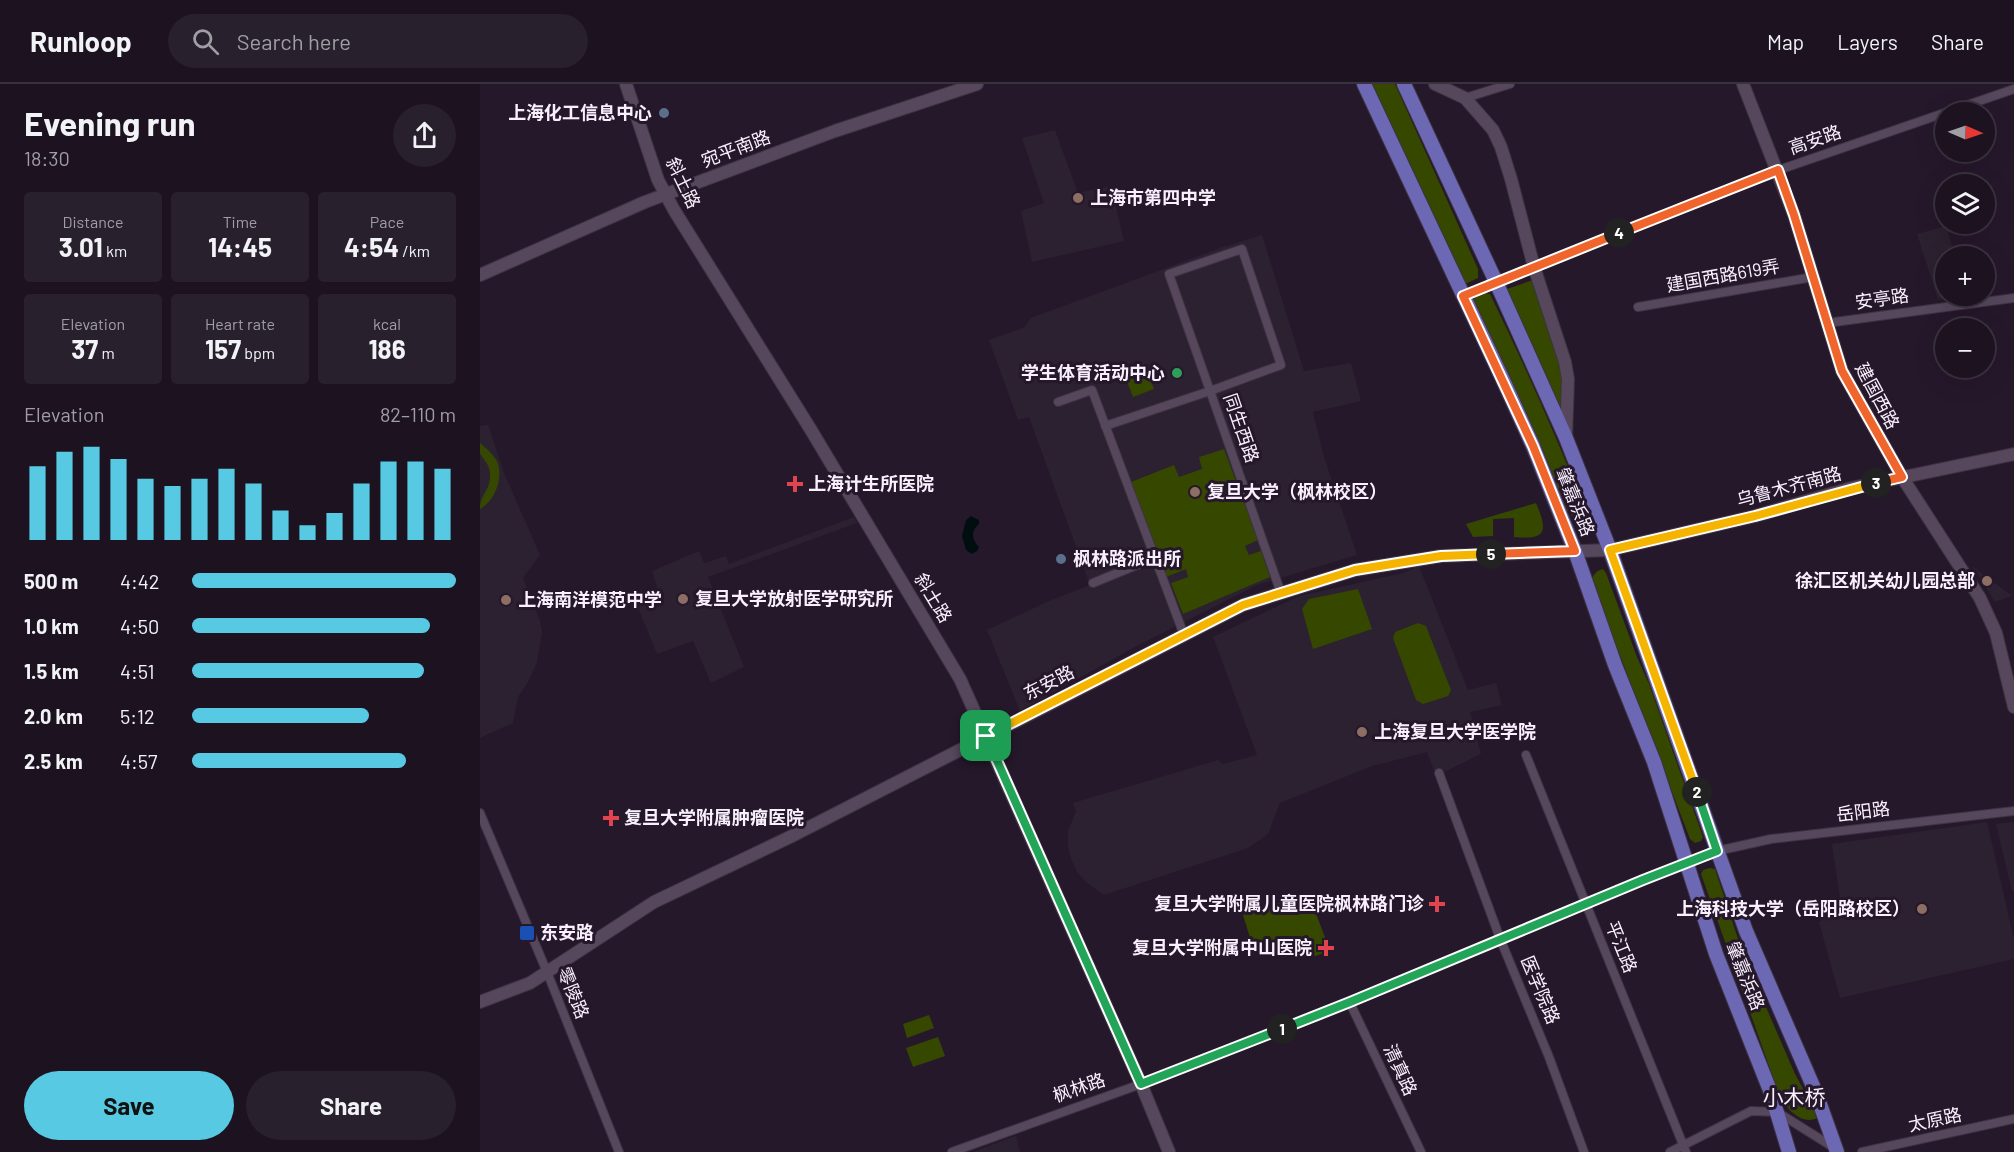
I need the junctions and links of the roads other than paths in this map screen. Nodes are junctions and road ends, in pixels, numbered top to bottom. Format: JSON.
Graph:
{"nodes":[{"id":1,"x":626,"y":84,"type":"edge"},
{"id":2,"x":977,"y":84,"type":"edge"},
{"id":3,"x":1364,"y":84,"type":"edge"},
{"id":4,"x":1404,"y":84,"type":"edge"},
{"id":5,"x":1435,"y":84,"type":"edge"},
{"id":6,"x":1510,"y":84,"type":"edge"},
{"id":7,"x":1743,"y":84,"type":"edge"},
{"id":8,"x":2014,"y":89,"type":"edge"},
{"id":9,"x":1465,"y":98,"type":"junction"},
{"id":10,"x":1778,"y":170,"type":"junction"},
{"id":11,"x":666,"y":194,"type":"junction"},
{"id":12,"x":1534,"y":267,"type":"junction"},
{"id":13,"x":480,"y":275,"type":"edge"},
{"id":14,"x":1813,"y":277,"type":"junction"},
{"id":15,"x":1496,"y":282,"type":"junction"},
{"id":16,"x":1463,"y":296,"type":"junction"},
{"id":17,"x":2014,"y":298,"type":"edge"},
{"id":18,"x":1638,"y":307,"type":"dead end"},
{"id":19,"x":1827,"y":323,"type":"junction"},
{"id":20,"x":1210,"y":391,"type":"junction"},
{"id":21,"x":1058,"y":402,"type":"dead end"},
{"id":22,"x":1105,"y":426,"type":"junction"},
{"id":23,"x":1566,"y":438,"type":"junction"},
{"id":24,"x":2014,"y":454,"type":"edge"},
{"id":25,"x":1902,"y":477,"type":"junction"},
{"id":26,"x":1610,"y":550,"type":"junction"},
{"id":27,"x":1575,"y":551,"type":"junction"},
{"id":28,"x":1154,"y":558,"type":"junction"},
{"id":29,"x":1093,"y":583,"type":"dead end"},
{"id":30,"x":1281,"y":593,"type":"junction"},
{"id":31,"x":1184,"y":635,"type":"junction"},
{"id":32,"x":2014,"y":707,"type":"edge"},
{"id":33,"x":986,"y":736,"type":"junction"},
{"id":34,"x":1526,"y":755,"type":"dead end"},
{"id":35,"x":1439,"y":773,"type":"dead end"},
{"id":36,"x":2014,"y":811,"type":"edge"},
{"id":37,"x":480,"y":813,"type":"edge"},
{"id":38,"x":1717,"y":851,"type":"junction"},
{"id":39,"x":1685,"y":863,"type":"junction"},
{"id":40,"x":1586,"y":904,"type":"junction"},
{"id":41,"x":1501,"y":941,"type":"junction"},
{"id":42,"x":548,"y":972,"type":"junction"},
{"id":43,"x":480,"y":1002,"type":"edge"},
{"id":44,"x":1350,"y":1002,"type":"junction"},
{"id":45,"x":1141,"y":1084,"type":"junction"},
{"id":46,"x":1777,"y":1112,"type":"junction"},
{"id":47,"x":2014,"y":1119,"type":"edge"},
{"id":48,"x":1685,"y":1149,"type":"edge"},
{"id":49,"x":1836,"y":1151,"type":"edge"},
{"id":50,"x":619,"y":1152,"type":"edge"},
{"id":51,"x":952,"y":1152,"type":"edge"},
{"id":52,"x":1169,"y":1152,"type":"edge"},
{"id":53,"x":1421,"y":1152,"type":"edge"},
{"id":54,"x":1584,"y":1152,"type":"edge"},
{"id":55,"x":1670,"y":1152,"type":"edge"},
{"id":56,"x":1789,"y":1152,"type":"edge"},
{"id":57,"x":1862,"y":1152,"type":"edge"}],
"edges":[{"from":1,"to":11,"type":"street","name":"斜土路"},
{"from":2,"to":11,"type":"street","name":"宛平南路"},
{"from":3,"to":16,"type":"main road","name":"肇嘉浜路"},
{"from":4,"to":15,"type":"main road","name":"肇嘉浜路"},
{"from":5,"to":9,"type":"street","name":"肇嘉浜路"},
{"from":6,"to":9,"type":"street"},
{"from":7,"to":10,"type":"street","name":"建国西路"},
{"from":8,"to":10,"type":"street","name":"高安路"},
{"from":9,"to":12,"type":"street","name":"肇嘉浜路"},
{"from":10,"to":12,"type":"street","name":"高安路"},
{"from":10,"to":14,"type":"street","name":"建国西路"},
{"from":11,"to":13,"type":"street","name":"宛平南路"},
{"from":11,"to":33,"type":"street","name":"斜土路"},
{"from":12,"to":15,"type":"street","name":"高安路"},
{"from":12,"to":23,"type":"street","name":"肇嘉浜路"},
{"from":14,"to":18,"type":"street","name":"建国西路619弄"},
{"from":14,"to":19,"type":"street","name":"建国西路"},
{"from":15,"to":16,"type":"street","name":"高安路"},
{"from":15,"to":23,"type":"main road","name":"肇嘉浜路"},
{"from":16,"to":27,"type":"main road","name":"肇嘉浜路"},
{"from":17,"to":19,"type":"street","name":"安亭路"},
{"from":19,"to":25,"type":"street","name":"建国西路"},
{"from":20,"to":20,"type":"street","name":"同生西路"},
{"from":20,"to":22,"type":"street"},
{"from":20,"to":30,"type":"street","name":"同生西路"},
{"from":21,"to":22,"type":"street"},
{"from":22,"to":28,"type":"street"},
{"from":23,"to":26,"type":"main road","name":"肇嘉浜路"},
{"from":24,"to":25,"type":"street","name":"乌鲁木齐南路"},
{"from":25,"to":26,"type":"street","name":"乌鲁木齐南路"},
{"from":25,"to":32,"type":"street","name":"建国西路"},
{"from":26,"to":27,"type":"street","name":"东安路"},
{"from":26,"to":38,"type":"main road","name":"肇嘉浜路"},
{"from":27,"to":30,"type":"street","name":"东安路"},
{"from":27,"to":39,"type":"main road","name":"肇嘉浜路"},
{"from":28,"to":29,"type":"street"},
{"from":28,"to":31,"type":"street"},
{"from":30,"to":31,"type":"street","name":"东安路"},
{"from":31,"to":33,"type":"street","name":"东安路"},
{"from":33,"to":42,"type":"street","name":"东安路"},
{"from":33,"to":45,"type":"street","name":"斜土路"},
{"from":34,"to":40,"type":"street","name":"平江路"},
{"from":35,"to":41,"type":"street","name":"医学院路"},
{"from":36,"to":38,"type":"street","name":"岳阳路"},
{"from":37,"to":42,"type":"street","name":"零陵路"},
{"from":38,"to":39,"type":"street","name":"枫林路"},
{"from":38,"to":49,"type":"main road","name":"肇嘉浜路"},
{"from":39,"to":40,"type":"street","name":"枫林路"},
{"from":39,"to":46,"type":"main road","name":"肇嘉浜路"},
{"from":40,"to":41,"type":"street","name":"枫林路"},
{"from":40,"to":48,"type":"street","name":"平江路"},
{"from":41,"to":44,"type":"street","name":"枫林路"},
{"from":41,"to":54,"type":"street","name":"医学院路"},
{"from":42,"to":43,"type":"street","name":"东安路"},
{"from":42,"to":50,"type":"street","name":"零陵路"},
{"from":44,"to":45,"type":"street","name":"枫林路"},
{"from":44,"to":53,"type":"street","name":"清真路"},
{"from":45,"to":51,"type":"street","name":"枫林路"},
{"from":45,"to":52,"type":"street","name":"斜土路"},
{"from":46,"to":48,"type":"street"},
{"from":46,"to":49,"type":"street"},
{"from":46,"to":56,"type":"main road","name":"肇嘉浜路"},
{"from":47,"to":57,"type":"street","name":"太原路"},
{"from":48,"to":55,"type":"street"}]}
